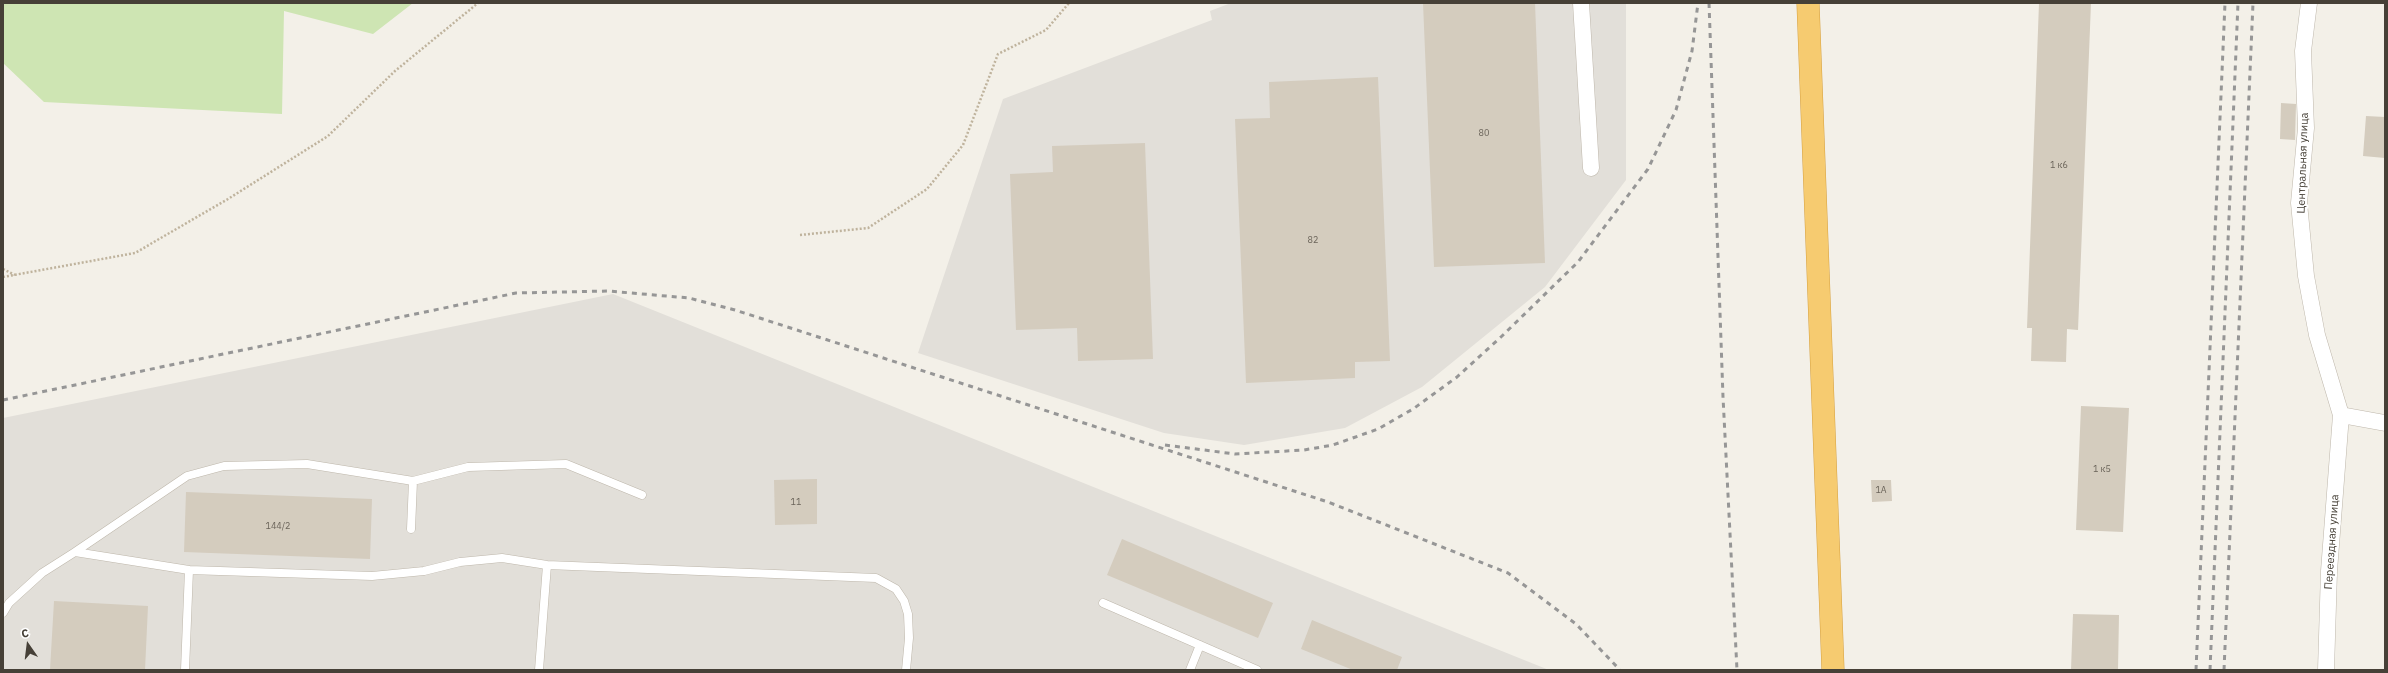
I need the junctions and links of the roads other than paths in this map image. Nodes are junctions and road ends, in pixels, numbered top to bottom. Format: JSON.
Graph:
{"nodes":[{"id":1,"x":1581,"y":3,"type":"edge"},
{"id":2,"x":1808,"y":3,"type":"edge"},
{"id":3,"x":2309,"y":3,"type":"edge"},
{"id":4,"x":1592,"y":168,"type":"dead end"},
{"id":5,"x":2341,"y":415,"type":"junction"},
{"id":6,"x":2385,"y":423,"type":"edge"},
{"id":7,"x":413,"y":481,"type":"junction"},
{"id":8,"x":642,"y":495,"type":"dead end"},
{"id":9,"x":411,"y":529,"type":"dead end"},
{"id":10,"x":75,"y":552,"type":"junction"},
{"id":11,"x":547,"y":565,"type":"junction"},
{"id":12,"x":189,"y":570,"type":"junction"},
{"id":13,"x":1103,"y":603,"type":"dead end"},
{"id":14,"x":3,"y":613,"type":"edge"},
{"id":15,"x":1200,"y":645,"type":"junction"},
{"id":16,"x":184,"y":670,"type":"edge"},
{"id":17,"x":539,"y":670,"type":"edge"},
{"id":18,"x":906,"y":670,"type":"edge"},
{"id":19,"x":1190,"y":670,"type":"edge"},
{"id":20,"x":1257,"y":670,"type":"edge"},
{"id":21,"x":1834,"y":670,"type":"edge"},
{"id":22,"x":2326,"y":670,"type":"edge"}],
"edges":[{"from":1,"to":4,"type":"street"},
{"from":2,"to":21,"type":"highway"},
{"from":3,"to":5,"type":"street","name":"Центральная улица"},
{"from":5,"to":6,"type":"street"},
{"from":5,"to":22,"type":"street","name":"Переездная улица"},
{"from":7,"to":8,"type":"lane"},
{"from":7,"to":9,"type":"lane"},
{"from":7,"to":10,"type":"lane"},
{"from":10,"to":12,"type":"lane"},
{"from":10,"to":14,"type":"lane"},
{"from":11,"to":12,"type":"lane"},
{"from":11,"to":17,"type":"lane"},
{"from":11,"to":18,"type":"lane"},
{"from":12,"to":16,"type":"lane"},
{"from":13,"to":15,"type":"lane"},
{"from":15,"to":19,"type":"lane"},
{"from":15,"to":20,"type":"lane"}]}
